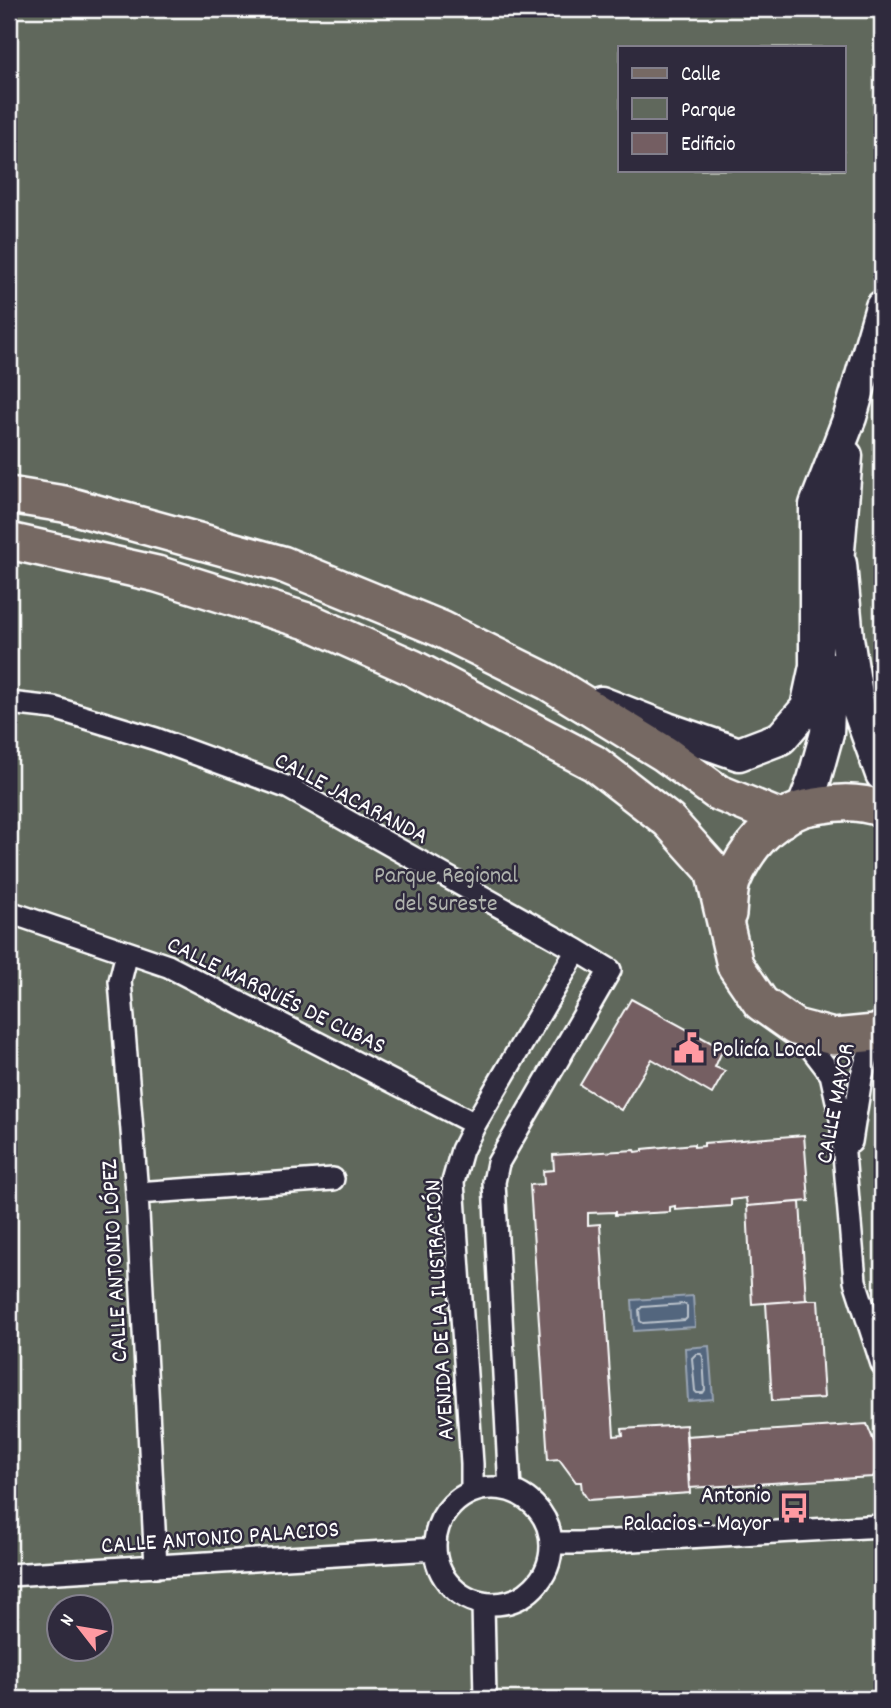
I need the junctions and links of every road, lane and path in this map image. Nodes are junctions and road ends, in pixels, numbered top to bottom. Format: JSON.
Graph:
{"nodes":[{"id":1,"x":882,"y":307,"type":"edge"},
{"id":2,"x":850,"y":416,"type":"junction"},
{"id":3,"x":9,"y":495,"type":"edge"},
{"id":4,"x":9,"y":541,"type":"edge"},
{"id":5,"x":838,"y":545,"type":"junction"},
{"id":6,"x":548,"y":682,"type":"junction"},
{"id":7,"x":9,"y":703,"type":"edge"},
{"id":8,"x":882,"y":774,"type":"edge"},
{"id":9,"x":882,"y":809,"type":"edge"},
{"id":10,"x":793,"y":814,"type":"junction"},
{"id":11,"x":9,"y":912,"type":"edge"},
{"id":12,"x":726,"y":925,"type":"junction"},
{"id":13,"x":576,"y":950,"type":"junction"},
{"id":14,"x":127,"y":953,"type":"junction"},
{"id":15,"x":794,"y":1027,"type":"junction"},
{"id":16,"x":878,"y":1032,"type":"edge"},
{"id":17,"x":475,"y":1124,"type":"junction"},
{"id":18,"x":333,"y":1179,"type":"dead end"},
{"id":19,"x":846,"y":1182,"type":"junction"},
{"id":20,"x":137,"y":1193,"type":"junction"},
{"id":21,"x":882,"y":1364,"type":"edge"},
{"id":22,"x":510,"y":1490,"type":"junction"},
{"id":23,"x":472,"y":1491,"type":"junction"},
{"id":24,"x":882,"y":1526,"type":"edge"},
{"id":25,"x":551,"y":1543,"type":"junction"},
{"id":26,"x":435,"y":1549,"type":"junction"},
{"id":27,"x":156,"y":1567,"type":"junction"},
{"id":28,"x":9,"y":1575,"type":"edge"},
{"id":29,"x":483,"y":1603,"type":"junction"},
{"id":30,"x":485,"y":1699,"type":"edge"}],
"edges":[{"from":1,"to":2,"type":"street"},
{"from":2,"to":5,"type":"street"},
{"from":2,"to":6,"type":"street"},
{"from":3,"to":6,"type":"main road"},
{"from":4,"to":12,"type":"main road"},
{"from":5,"to":8,"type":"street"},
{"from":5,"to":10,"type":"street"},
{"from":6,"to":10,"type":"main road"},
{"from":7,"to":13,"type":"street","name":"CALLE JACARANDA"},
{"from":9,"to":10,"type":"main road"},
{"from":10,"to":12,"type":"main road"},
{"from":11,"to":14,"type":"street","name":"CALLE MARQUÉS DE CUBAS"},
{"from":12,"to":15,"type":"main road"},
{"from":13,"to":17,"type":"street","name":"AVENIDA DE LA ILUSTRACIÓN"},
{"from":13,"to":22,"type":"street"},
{"from":14,"to":17,"type":"street","name":"CALLE MARQUÉS DE CUBAS"},
{"from":14,"to":20,"type":"street","name":"CALLE ANTONIO LÓPEZ"},
{"from":15,"to":16,"type":"main road"},
{"from":15,"to":19,"type":"street","name":"CALLE MAYOR"},
{"from":16,"to":19,"type":"street","name":"CALLE MAYOR"},
{"from":17,"to":23,"type":"street","name":"AVENIDA DE LA ILUSTRACIÓN"},
{"from":18,"to":20,"type":"street"},
{"from":19,"to":21,"type":"street","name":"CALLE MAYOR"},
{"from":20,"to":27,"type":"street","name":"CALLE ANTONIO LÓPEZ"},
{"from":22,"to":23,"type":"street"},
{"from":22,"to":25,"type":"street"},
{"from":23,"to":26,"type":"street"},
{"from":24,"to":25,"type":"street"},
{"from":25,"to":29,"type":"street"},
{"from":26,"to":27,"type":"street","name":"CALLE ANTONIO PALACIOS"},
{"from":26,"to":29,"type":"street"},
{"from":27,"to":28,"type":"street","name":"CALLE ANTONIO PALACIOS"},
{"from":29,"to":30,"type":"street"}]}
